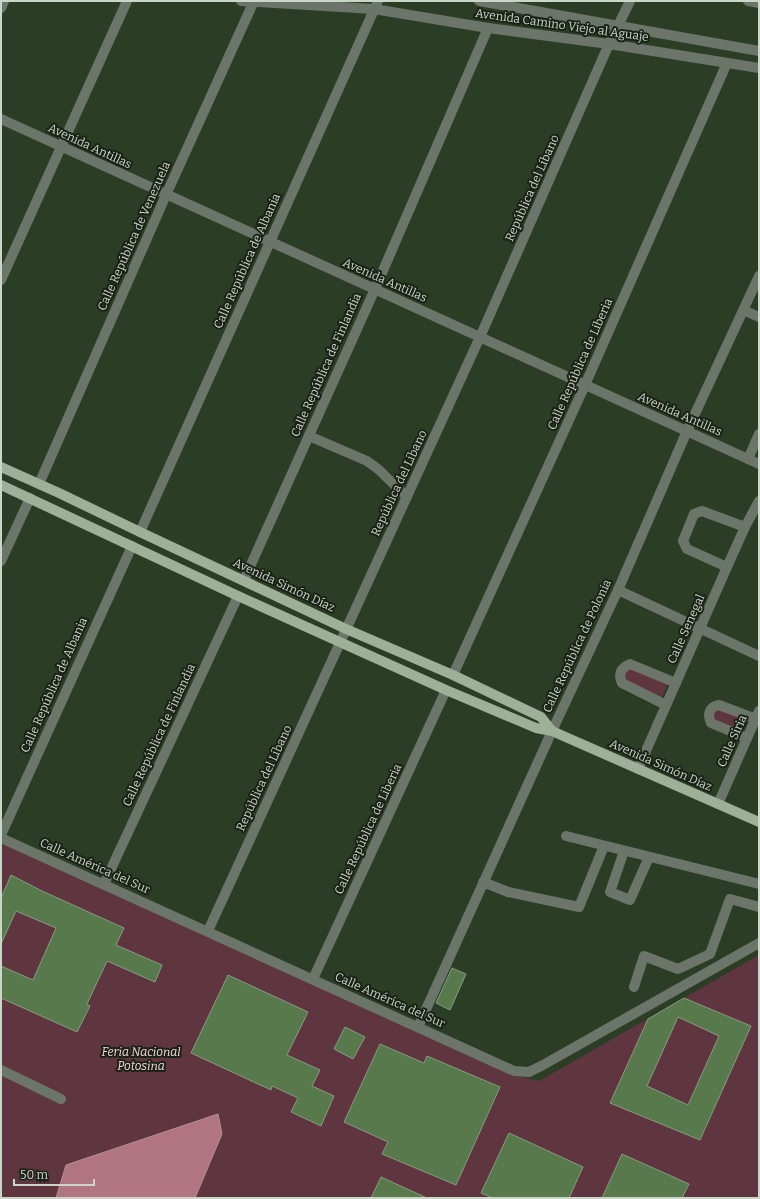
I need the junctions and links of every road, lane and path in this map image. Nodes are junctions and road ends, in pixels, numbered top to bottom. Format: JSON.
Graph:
{"nodes":[{"id":1,"x":4,"y":1,"type":"edge"},
{"id":2,"x":127,"y":1,"type":"edge"},
{"id":3,"x":241,"y":1,"type":"edge"},
{"id":4,"x":254,"y":1,"type":"edge"},
{"id":5,"x":479,"y":1,"type":"edge"},
{"id":6,"x":630,"y":1,"type":"edge"},
{"id":7,"x":748,"y":1,"type":"edge"},
{"id":8,"x":759,"y":3,"type":"edge"},
{"id":9,"x":376,"y":5,"type":"edge"},
{"id":10,"x":1,"y":8,"type":"edge"},
{"id":11,"x":617,"y":26,"type":"junction"},
{"id":12,"x":488,"y":28,"type":"junction"},
{"id":13,"x":609,"y":44,"type":"junction"},
{"id":14,"x":759,"y":51,"type":"edge"},
{"id":15,"x":727,"y":63,"type":"junction"},
{"id":16,"x":759,"y":68,"type":"edge"},
{"id":17,"x":1,"y":119,"type":"edge"},
{"id":18,"x":62,"y":148,"type":"junction"},
{"id":19,"x":166,"y":195,"type":"junction"},
{"id":20,"x":270,"y":242,"type":"junction"},
{"id":21,"x":759,"y":276,"type":"edge"},
{"id":22,"x":1,"y":280,"type":"edge"},
{"id":23,"x":375,"y":290,"type":"junction"},
{"id":24,"x":743,"y":310,"type":"junction"},
{"id":25,"x":759,"y":317,"type":"edge"},
{"id":26,"x":480,"y":337,"type":"junction"},
{"id":27,"x":585,"y":385,"type":"junction"},
{"id":28,"x":687,"y":431,"type":"junction"},
{"id":29,"x":759,"y":434,"type":"edge"},
{"id":30,"x":309,"y":436,"type":"junction"},
{"id":31,"x":748,"y":459,"type":"junction"},
{"id":32,"x":759,"y":464,"type":"edge"},
{"id":33,"x":1,"y":467,"type":"edge"},
{"id":34,"x":39,"y":484,"type":"junction"},
{"id":35,"x":1,"y":485,"type":"edge"},
{"id":36,"x":407,"y":497,"type":"junction"},
{"id":37,"x":30,"y":498,"type":"junction"},
{"id":38,"x":759,"y":501,"type":"edge"},
{"id":39,"x":745,"y":527,"type":"junction"},
{"id":40,"x":140,"y":532,"type":"junction"},
{"id":41,"x":132,"y":546,"type":"junction"},
{"id":42,"x":1,"y":561,"type":"edge"},
{"id":43,"x":727,"y":567,"type":"junction"},
{"id":44,"x":244,"y":580,"type":"junction"},
{"id":45,"x":618,"y":590,"type":"junction"},
{"id":46,"x":238,"y":596,"type":"junction"},
{"id":47,"x":346,"y":629,"type":"junction"},
{"id":48,"x":700,"y":629,"type":"junction"},
{"id":49,"x":341,"y":641,"type":"junction"},
{"id":50,"x":759,"y":656,"type":"edge"},
{"id":51,"x":453,"y":675,"type":"junction"},
{"id":52,"x":676,"y":683,"type":"junction"},
{"id":53,"x":446,"y":690,"type":"junction"},
{"id":54,"x":666,"y":705,"type":"junction"},
{"id":55,"x":757,"y":715,"type":"edge"},
{"id":56,"x":552,"y":731,"type":"junction"},
{"id":57,"x":747,"y":738,"type":"junction"},
{"id":58,"x":638,"y":769,"type":"junction"},
{"id":59,"x":718,"y":804,"type":"junction"},
{"id":60,"x":759,"y":822,"type":"edge"},
{"id":61,"x":1,"y":836,"type":"edge"},
{"id":62,"x":566,"y":836,"type":"dead end"},
{"id":63,"x":604,"y":846,"type":"junction"},
{"id":64,"x":624,"y":851,"type":"junction"},
{"id":65,"x":649,"y":857,"type":"junction"},
{"id":66,"x":483,"y":882,"type":"junction"},
{"id":67,"x":104,"y":884,"type":"junction"},
{"id":68,"x":759,"y":884,"type":"edge"},
{"id":69,"x":759,"y":907,"type":"edge"},
{"id":70,"x":208,"y":931,"type":"junction"},
{"id":71,"x":759,"y":943,"type":"edge"},
{"id":72,"x":313,"y":979,"type":"junction"},
{"id":73,"x":634,"y":987,"type":"dead end"},
{"id":74,"x":418,"y":1027,"type":"junction"},
{"id":75,"x":1,"y":1070,"type":"edge"},
{"id":76,"x":61,"y":1099,"type":"dead end"}],
"edges":[{"from":1,"to":10,"type":"street"},
{"from":2,"to":18,"type":"street"},
{"from":3,"to":4,"type":"street","name":"Avenida Camino Viejo al Aguaje"},
{"from":4,"to":9,"type":"street","name":"Avenida Camino Viejo al Aguaje"},
{"from":4,"to":19,"type":"street","name":"Calle República de Venezuela"},
{"from":5,"to":11,"type":"street"},
{"from":6,"to":11,"type":"street","name":"República del Líbano"},
{"from":7,"to":8,"type":"street"},
{"from":9,"to":12,"type":"street","name":"Avenida Camino Viejo al Aguaje"},
{"from":9,"to":20,"type":"street","name":"Calle República de Albania"},
{"from":11,"to":13,"type":"street","name":"República del Líbano"},
{"from":11,"to":14,"type":"street"},
{"from":12,"to":13,"type":"street","name":"Avenida Camino Viejo al Aguaje"},
{"from":12,"to":23,"type":"street","name":"Calle República de Finlandia"},
{"from":13,"to":15,"type":"street","name":"Avenida Camino Viejo al Aguaje"},
{"from":13,"to":26,"type":"street","name":"República del Líbano"},
{"from":15,"to":16,"type":"street","name":"Avenida Camino Viejo al Aguaje"},
{"from":15,"to":27,"type":"street","name":"Calle República de Liberia"},
{"from":17,"to":18,"type":"street","name":"Avenida Antillas"},
{"from":18,"to":19,"type":"street","name":"Avenida Antillas"},
{"from":18,"to":22,"type":"street"},
{"from":19,"to":20,"type":"street","name":"Avenida Antillas"},
{"from":19,"to":34,"type":"street","name":"Calle República de Venezuela"},
{"from":20,"to":23,"type":"street","name":"Avenida Antillas"},
{"from":20,"to":40,"type":"street","name":"Calle República de Albania"},
{"from":21,"to":24,"type":"street","name":"Calle República de Polonia"},
{"from":23,"to":26,"type":"street","name":"Avenida Antillas"},
{"from":23,"to":30,"type":"street","name":"Calle República de Finlandia"},
{"from":24,"to":25,"type":"street"},
{"from":24,"to":28,"type":"street","name":"Calle República de Polonia"},
{"from":26,"to":27,"type":"street","name":"Avenida Antillas"},
{"from":26,"to":36,"type":"street","name":"República del Líbano"},
{"from":27,"to":28,"type":"street","name":"Avenida Antillas"},
{"from":27,"to":51,"type":"street","name":"Calle República de Liberia"},
{"from":28,"to":31,"type":"street","name":"Avenida Antillas"},
{"from":28,"to":45,"type":"street","name":"Calle República de Polonia"},
{"from":29,"to":31,"type":"street"},
{"from":30,"to":36,"type":"street"},
{"from":30,"to":44,"type":"street","name":"Calle República de Finlandia"},
{"from":31,"to":32,"type":"street","name":"Avenida Antillas"},
{"from":33,"to":34,"type":"main road","name":"Avenida Simón Díaz"},
{"from":34,"to":40,"type":"main road","name":"Avenida Simón Díaz"},
{"from":35,"to":37,"type":"main road","name":"Avenida Simón Díaz"},
{"from":36,"to":47,"type":"street","name":"República del Líbano"},
{"from":37,"to":41,"type":"main road","name":"Avenida Simón Díaz"},
{"from":37,"to":42,"type":"street"},
{"from":38,"to":39,"type":"street","name":"Calle Senegal"},
{"from":39,"to":43,"type":"street","name":"Calle Senegal"},
{"from":39,"to":43,"type":"street"},
{"from":40,"to":44,"type":"main road","name":"Avenida Simón Díaz"},
{"from":41,"to":46,"type":"main road","name":"Avenida Simón Díaz"},
{"from":41,"to":61,"type":"street","name":"Calle República de Albania"},
{"from":43,"to":48,"type":"street","name":"Calle Senegal"},
{"from":44,"to":47,"type":"main road","name":"Avenida Simón Díaz"},
{"from":45,"to":48,"type":"street"},
{"from":45,"to":56,"type":"street","name":"Calle República de Polonia"},
{"from":46,"to":49,"type":"main road","name":"Avenida Simón Díaz"},
{"from":46,"to":67,"type":"street","name":"Calle República de Finlandia"},
{"from":47,"to":49,"type":"street","name":"República del Líbano"},
{"from":47,"to":51,"type":"main road","name":"Avenida Simón Díaz"},
{"from":48,"to":50,"type":"street"},
{"from":48,"to":52,"type":"street","name":"Calle Senegal"},
{"from":49,"to":53,"type":"main road","name":"Avenida Simón Díaz"},
{"from":49,"to":70,"type":"street","name":"República del Líbano"},
{"from":51,"to":56,"type":"main road","name":"Avenida Simón Díaz"},
{"from":52,"to":54,"type":"street","name":"Calle Senegal"},
{"from":52,"to":54,"type":"street"},
{"from":53,"to":56,"type":"main road","name":"Avenida Simón Díaz"},
{"from":53,"to":72,"type":"street","name":"Calle República de Liberia"},
{"from":54,"to":58,"type":"street","name":"Calle Senegal"},
{"from":55,"to":57,"type":"street","name":"Calle Siria"},
{"from":55,"to":57,"type":"street"},
{"from":56,"to":58,"type":"main road","name":"Avenida Simón Díaz"},
{"from":56,"to":66,"type":"street","name":"Calle República de Polonia"},
{"from":57,"to":59,"type":"street","name":"Calle Siria"},
{"from":58,"to":59,"type":"main road","name":"Avenida Simón Díaz"},
{"from":59,"to":60,"type":"main road","name":"Avenida Simón Díaz"},
{"from":61,"to":67,"type":"street","name":"Calle América del Sur"},
{"from":62,"to":63,"type":"street"},
{"from":63,"to":64,"type":"street"},
{"from":63,"to":66,"type":"street"},
{"from":64,"to":65,"type":"street"},
{"from":64,"to":65,"type":"street"},
{"from":65,"to":68,"type":"street"},
{"from":66,"to":74,"type":"street","name":"Calle República de Polonia"},
{"from":67,"to":70,"type":"street","name":"Calle América del Sur"},
{"from":69,"to":73,"type":"street"},
{"from":70,"to":72,"type":"street","name":"Calle América del Sur"},
{"from":71,"to":74,"type":"street","name":"Calle América del Sur"},
{"from":72,"to":74,"type":"street","name":"Calle América del Sur"},
{"from":75,"to":76,"type":"street"}]}
